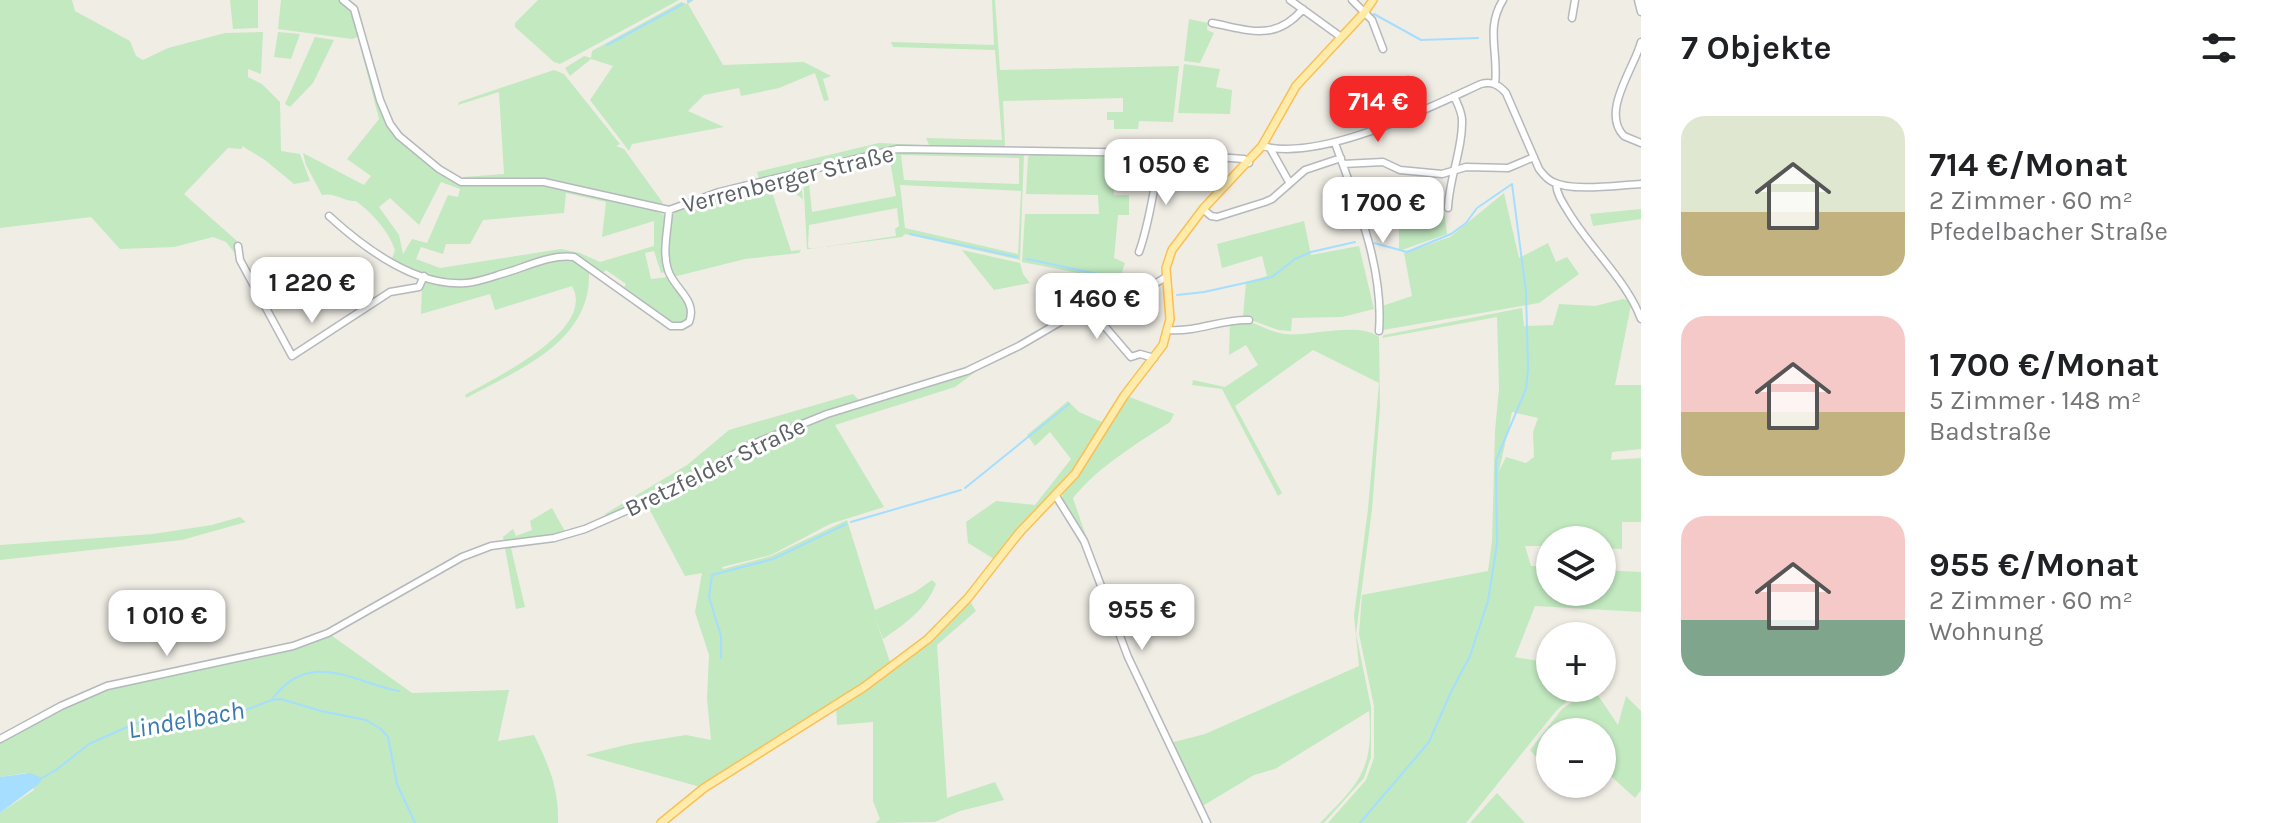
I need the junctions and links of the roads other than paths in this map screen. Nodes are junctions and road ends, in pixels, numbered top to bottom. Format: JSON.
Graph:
{"nodes":[{"id":1,"x":343,"y":0,"type":"edge"},
{"id":2,"x":1290,"y":0,"type":"edge"},
{"id":3,"x":1352,"y":0,"type":"edge"},
{"id":4,"x":1373,"y":0,"type":"edge"},
{"id":5,"x":1503,"y":0,"type":"edge"},
{"id":6,"x":1575,"y":0,"type":"edge"},
{"id":7,"x":1303,"y":9,"type":"junction"},
{"id":8,"x":1364,"y":13,"type":"junction"},
{"id":9,"x":1572,"y":18,"type":"dead end"},
{"id":10,"x":1212,"y":23,"type":"dead end"},
{"id":11,"x":1341,"y":37,"type":"junction"},
{"id":12,"x":1641,"y":42,"type":"edge"},
{"id":13,"x":1383,"y":49,"type":"dead end"},
{"id":14,"x":1408,"y":80,"type":"dead end"},
{"id":15,"x":1495,"y":84,"type":"junction"},
{"id":16,"x":1454,"y":96,"type":"junction"},
{"id":17,"x":1423,"y":110,"type":"junction"},
{"id":18,"x":1335,"y":143,"type":"junction"},
{"id":19,"x":1641,"y":143,"type":"edge"},
{"id":20,"x":1266,"y":147,"type":"junction"},
{"id":21,"x":1162,"y":153,"type":"junction"},
{"id":22,"x":1534,"y":157,"type":"junction"},
{"id":23,"x":1342,"y":161,"type":"junction"},
{"id":24,"x":1249,"y":163,"type":"junction"},
{"id":25,"x":1451,"y":173,"type":"junction"},
{"id":26,"x":1289,"y":182,"type":"junction"},
{"id":27,"x":1556,"y":184,"type":"junction"},
{"id":28,"x":1641,"y":184,"type":"edge"},
{"id":29,"x":1448,"y":208,"type":"dead end"},
{"id":30,"x":1203,"y":209,"type":"junction"},
{"id":31,"x":669,"y":210,"type":"junction"},
{"id":32,"x":329,"y":216,"type":"dead end"},
{"id":33,"x":238,"y":246,"type":"dead end"},
{"id":34,"x":1139,"y":252,"type":"dead end"},
{"id":35,"x":424,"y":276,"type":"junction"},
{"id":36,"x":1166,"y":277,"type":"junction"},
{"id":37,"x":1092,"y":308,"type":"junction"},
{"id":38,"x":1641,"y":319,"type":"edge"},
{"id":39,"x":1249,"y":320,"type":"dead end"},
{"id":40,"x":1169,"y":330,"type":"junction"},
{"id":41,"x":1379,"y":331,"type":"dead end"},
{"id":42,"x":1154,"y":358,"type":"junction"},
{"id":43,"x":1056,"y":496,"type":"junction"},
{"id":44,"x":0,"y":739,"type":"edge"},
{"id":45,"x":661,"y":823,"type":"edge"},
{"id":46,"x":1207,"y":823,"type":"edge"}],
"edges":[{"from":1,"to":31,"type":"street","name":"Verrenberger Straße"},
{"from":2,"to":7,"type":"street"},
{"from":3,"to":8,"type":"street"},
{"from":4,"to":8,"type":"main road"},
{"from":5,"to":15,"type":"street"},
{"from":6,"to":9,"type":"street"},
{"from":7,"to":10,"type":"street"},
{"from":7,"to":11,"type":"street"},
{"from":8,"to":11,"type":"main road"},
{"from":8,"to":13,"type":"street"},
{"from":11,"to":20,"type":"main road"},
{"from":12,"to":19,"type":"street"},
{"from":14,"to":17,"type":"street"},
{"from":15,"to":16,"type":"street"},
{"from":15,"to":22,"type":"street"},
{"from":16,"to":17,"type":"street"},
{"from":16,"to":25,"type":"street"},
{"from":17,"to":18,"type":"street"},
{"from":18,"to":20,"type":"street"},
{"from":18,"to":23,"type":"street"},
{"from":20,"to":24,"type":"main road"},
{"from":20,"to":26,"type":"street"},
{"from":21,"to":24,"type":"street","name":"Verrenberger Straße"},
{"from":21,"to":31,"type":"street","name":"Verrenberger Straße"},
{"from":21,"to":34,"type":"street"},
{"from":22,"to":25,"type":"street"},
{"from":22,"to":27,"type":"street"},
{"from":23,"to":25,"type":"street"},
{"from":23,"to":26,"type":"street"},
{"from":23,"to":41,"type":"street"},
{"from":24,"to":30,"type":"main road"},
{"from":25,"to":29,"type":"street"},
{"from":26,"to":30,"type":"street"},
{"from":27,"to":28,"type":"street"},
{"from":27,"to":38,"type":"street"},
{"from":30,"to":36,"type":"main road"},
{"from":31,"to":35,"type":"street"},
{"from":32,"to":35,"type":"street"},
{"from":33,"to":35,"type":"street"},
{"from":36,"to":37,"type":"street","name":"Bretzfelder Straße"},
{"from":36,"to":40,"type":"main road"},
{"from":37,"to":42,"type":"street"},
{"from":37,"to":44,"type":"street","name":"Bretzfelder Straße"},
{"from":39,"to":40,"type":"street"},
{"from":40,"to":42,"type":"main road"},
{"from":42,"to":43,"type":"main road"},
{"from":43,"to":45,"type":"main road"},
{"from":43,"to":46,"type":"street"}]}
